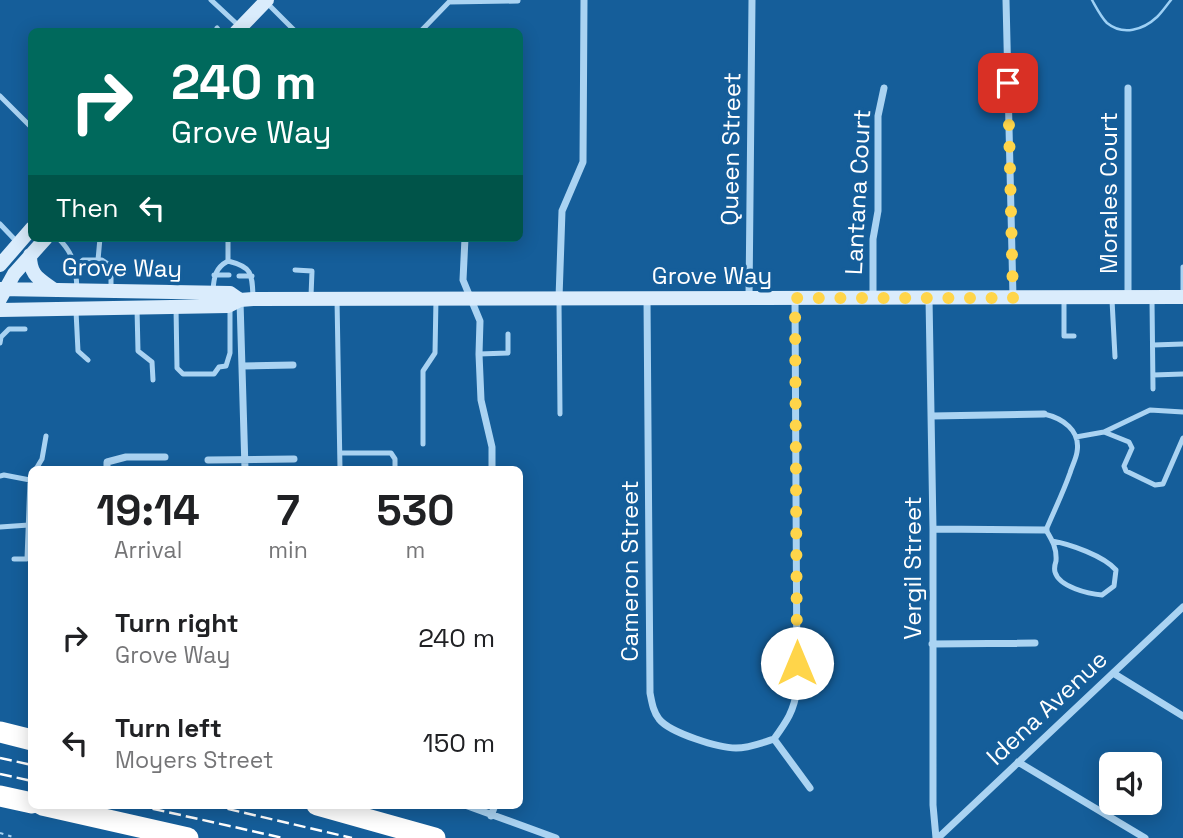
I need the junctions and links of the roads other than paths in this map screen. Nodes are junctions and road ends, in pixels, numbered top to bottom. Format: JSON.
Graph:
{"nodes":[{"id":1,"x":211,"y":0,"type":"edge"},
{"id":2,"x":518,"y":0,"type":"edge"},
{"id":3,"x":584,"y":0,"type":"edge"},
{"id":4,"x":752,"y":0,"type":"edge"},
{"id":5,"x":1006,"y":0,"type":"edge"},
{"id":6,"x":266,"y":1,"type":"edge"},
{"id":7,"x":448,"y":1,"type":"edge"},
{"id":8,"x":237,"y":28,"type":"edge"},
{"id":9,"x":239,"y":28,"type":"edge"},
{"id":10,"x":292,"y":28,"type":"edge"},
{"id":11,"x":424,"y":28,"type":"edge"},
{"id":12,"x":884,"y":88,"type":"dead end"},
{"id":13,"x":1128,"y":88,"type":"dead end"},
{"id":14,"x":0,"y":96,"type":"edge"},
{"id":15,"x":28,"y":124,"type":"edge"},
{"id":16,"x":0,"y":225,"type":"edge"},
{"id":17,"x":28,"y":232,"type":"edge"},
{"id":18,"x":42,"y":242,"type":"edge"},
{"id":19,"x":62,"y":242,"type":"edge"},
{"id":20,"x":100,"y":242,"type":"edge"},
{"id":21,"x":228,"y":242,"type":"edge"},
{"id":22,"x":465,"y":242,"type":"edge"},
{"id":23,"x":18,"y":243,"type":"junction"},
{"id":24,"x":30,"y":255,"type":"junction"},
{"id":25,"x":98,"y":260,"type":"junction"},
{"id":26,"x":228,"y":261,"type":"junction"},
{"id":27,"x":0,"y":265,"type":"edge"},
{"id":28,"x":76,"y":267,"type":"junction"},
{"id":29,"x":1183,"y":267,"type":"edge"},
{"id":30,"x":295,"y":271,"type":"dead end"},
{"id":31,"x":214,"y":275,"type":"junction"},
{"id":32,"x":229,"y":275,"type":"dead end"},
{"id":33,"x":239,"y":276,"type":"dead end"},
{"id":34,"x":252,"y":276,"type":"junction"},
{"id":35,"x":54,"y":289,"type":"junction"},
{"id":36,"x":77,"y":290,"type":"junction"},
{"id":37,"x":111,"y":291,"type":"junction"},
{"id":38,"x":2,"y":292,"type":"edge"},
{"id":39,"x":213,"y":293,"type":"junction"},
{"id":40,"x":1112,"y":297,"type":"junction"},
{"id":41,"x":1128,"y":297,"type":"junction"},
{"id":42,"x":1152,"y":297,"type":"junction"},
{"id":43,"x":1183,"y":297,"type":"edge"},
{"id":44,"x":471,"y":298,"type":"junction"},
{"id":45,"x":559,"y":298,"type":"junction"},
{"id":46,"x":795,"y":298,"type":"junction"},
{"id":47,"x":873,"y":298,"type":"junction"},
{"id":48,"x":929,"y":298,"type":"junction"},
{"id":49,"x":1013,"y":298,"type":"junction"},
{"id":50,"x":1064,"y":298,"type":"junction"},
{"id":51,"x":337,"y":299,"type":"junction"},
{"id":52,"x":436,"y":299,"type":"junction"},
{"id":53,"x":648,"y":299,"type":"junction"},
{"id":54,"x":749,"y":299,"type":"junction"},
{"id":55,"x":312,"y":300,"type":"junction"},
{"id":56,"x":241,"y":302,"type":"junction"},
{"id":57,"x":176,"y":307,"type":"junction"},
{"id":58,"x":76,"y":308,"type":"junction"},
{"id":59,"x":137,"y":308,"type":"junction"},
{"id":60,"x":0,"y":310,"type":"edge"},
{"id":61,"x":25,"y":329,"type":"dead end"},
{"id":62,"x":508,"y":334,"type":"dead end"},
{"id":63,"x":1055,"y":336,"type":"dead end"},
{"id":64,"x":1064,"y":336,"type":"junction"},
{"id":65,"x":1074,"y":336,"type":"dead end"},
{"id":66,"x":0,"y":343,"type":"edge"},
{"id":67,"x":1183,"y":344,"type":"edge"},
{"id":68,"x":1153,"y":345,"type":"junction"},
{"id":69,"x":479,"y":354,"type":"junction"},
{"id":70,"x":1115,"y":357,"type":"dead end"},
{"id":71,"x":88,"y":360,"type":"dead end"},
{"id":72,"x":293,"y":365,"type":"dead end"},
{"id":73,"x":243,"y":366,"type":"junction"},
{"id":74,"x":1153,"y":374,"type":"junction"},
{"id":75,"x":1183,"y":374,"type":"edge"},
{"id":76,"x":153,"y":380,"type":"dead end"},
{"id":77,"x":1153,"y":389,"type":"dead end"},
{"id":78,"x":1183,"y":412,"type":"edge"},
{"id":79,"x":560,"y":414,"type":"dead end"},
{"id":80,"x":1044,"y":414,"type":"joint"},
{"id":81,"x":932,"y":416,"type":"junction"},
{"id":82,"x":1104,"y":432,"type":"junction"},
{"id":83,"x":46,"y":436,"type":"dead end"},
{"id":84,"x":1076,"y":437,"type":"junction"},
{"id":85,"x":1183,"y":438,"type":"edge"},
{"id":86,"x":423,"y":444,"type":"dead end"},
{"id":87,"x":340,"y":453,"type":"junction"},
{"id":88,"x":165,"y":457,"type":"dead end"},
{"id":89,"x":244,"y":458,"type":"junction"},
{"id":90,"x":294,"y":459,"type":"dead end"},
{"id":91,"x":208,"y":460,"type":"dead end"},
{"id":92,"x":107,"y":465,"type":"edge"},
{"id":93,"x":38,"y":466,"type":"edge"},
{"id":94,"x":244,"y":466,"type":"edge"},
{"id":95,"x":340,"y":466,"type":"edge"},
{"id":96,"x":395,"y":466,"type":"edge"},
{"id":97,"x":492,"y":466,"type":"edge"},
{"id":98,"x":0,"y":476,"type":"edge"},
{"id":99,"x":28,"y":479,"type":"edge"},
{"id":100,"x":28,"y":525,"type":"edge"},
{"id":101,"x":0,"y":527,"type":"edge"},
{"id":102,"x":933,"y":529,"type":"junction"},
{"id":103,"x":1045,"y":530,"type":"junction"},
{"id":104,"x":1052,"y":541,"type":"junction"},
{"id":105,"x":28,"y":542,"type":"edge"},
{"id":106,"x":14,"y":559,"type":"dead end"},
{"id":107,"x":1183,"y":607,"type":"edge"},
{"id":108,"x":1035,"y":643,"type":"dead end"},
{"id":109,"x":932,"y":644,"type":"junction"},
{"id":110,"x":1113,"y":673,"type":"junction"},
{"id":111,"x":1183,"y":716,"type":"edge"},
{"id":112,"x":0,"y":732,"type":"edge"},
{"id":113,"x":28,"y":739,"type":"edge"},
{"id":114,"x":774,"y":739,"type":"junction"},
{"id":115,"x":1018,"y":762,"type":"junction"},
{"id":116,"x":810,"y":788,"type":"dead end"},
{"id":117,"x":0,"y":796,"type":"edge"},
{"id":118,"x":28,"y":802,"type":"edge"},
{"id":119,"x":60,"y":809,"type":"edge"},
{"id":120,"x":331,"y":809,"type":"edge"},
{"id":121,"x":475,"y":809,"type":"edge"},
{"id":122,"x":494,"y":809,"type":"edge"},
{"id":123,"x":491,"y":816,"type":"junction"},
{"id":124,"x":188,"y":838,"type":"edge"},
{"id":125,"x":435,"y":838,"type":"edge"},
{"id":126,"x":556,"y":838,"type":"edge"},
{"id":127,"x":937,"y":838,"type":"edge"},
{"id":128,"x":1145,"y":838,"type":"edge"}],
"edges":[{"from":1,"to":8,"type":"lane"},
{"from":2,"to":7,"type":"lane"},
{"from":3,"to":45,"type":"street"},
{"from":4,"to":54,"type":"street","name":"Queen Street"},
{"from":5,"to":49,"type":"street"},
{"from":6,"to":9,"type":"main road"},
{"from":6,"to":10,"type":"lane"},
{"from":7,"to":11,"type":"lane"},
{"from":12,"to":47,"type":"street","name":"Lantana Court"},
{"from":13,"to":41,"type":"street","name":"Morales Court"},
{"from":14,"to":15,"type":"lane"},
{"from":16,"to":23,"type":"lane"},
{"from":17,"to":23,"type":"main road"},
{"from":18,"to":24,"type":"main road"},
{"from":19,"to":28,"type":"lane"},
{"from":20,"to":25,"type":"lane"},
{"from":21,"to":26,"type":"lane"},
{"from":22,"to":44,"type":"street"},
{"from":23,"to":27,"type":"main road"},
{"from":24,"to":35,"type":"main road"},
{"from":24,"to":38,"type":"main road"},
{"from":25,"to":28,"type":"lane"},
{"from":25,"to":37,"type":"lane"},
{"from":26,"to":31,"type":"lane"},
{"from":26,"to":34,"type":"lane"},
{"from":28,"to":36,"type":"lane"},
{"from":29,"to":43,"type":"lane"},
{"from":30,"to":55,"type":"lane"},
{"from":31,"to":32,"type":"lane"},
{"from":31,"to":39,"type":"lane"},
{"from":33,"to":34,"type":"lane"},
{"from":34,"to":56,"type":"lane"},
{"from":35,"to":36,"type":"main road","name":"Grove Way"},
{"from":35,"to":38,"type":"main road","name":"Grove Way"},
{"from":36,"to":37,"type":"main road","name":"Grove Way"},
{"from":37,"to":39,"type":"main road","name":"Grove Way"},
{"from":39,"to":56,"type":"main road","name":"Grove Way"},
{"from":40,"to":41,"type":"main road","name":"Grove Way"},
{"from":40,"to":50,"type":"main road","name":"Grove Way"},
{"from":40,"to":70,"type":"lane"},
{"from":41,"to":42,"type":"main road","name":"Grove Way"},
{"from":42,"to":43,"type":"main road","name":"Grove Way"},
{"from":42,"to":68,"type":"lane"},
{"from":44,"to":45,"type":"main road","name":"Grove Way"},
{"from":44,"to":52,"type":"main road","name":"Grove Way"},
{"from":44,"to":69,"type":"street"},
{"from":45,"to":53,"type":"main road","name":"Grove Way"},
{"from":45,"to":79,"type":"lane"},
{"from":46,"to":47,"type":"main road","name":"Grove Way"},
{"from":46,"to":54,"type":"main road","name":"Grove Way"},
{"from":46,"to":114,"type":"street"},
{"from":47,"to":48,"type":"main road","name":"Grove Way"},
{"from":48,"to":49,"type":"main road","name":"Grove Way"},
{"from":48,"to":81,"type":"street","name":"Vergil Street"},
{"from":49,"to":50,"type":"main road","name":"Grove Way"},
{"from":50,"to":64,"type":"lane"},
{"from":51,"to":52,"type":"main road","name":"Grove Way"},
{"from":51,"to":55,"type":"main road","name":"Grove Way"},
{"from":51,"to":87,"type":"lane"},
{"from":52,"to":86,"type":"lane"},
{"from":53,"to":54,"type":"main road","name":"Grove Way"},
{"from":53,"to":114,"type":"street","name":"Cameron Street"},
{"from":55,"to":56,"type":"main road","name":"Grove Way"},
{"from":56,"to":57,"type":"main road","name":"Grove Way"},
{"from":56,"to":57,"type":"lane"},
{"from":56,"to":73,"type":"street"},
{"from":57,"to":59,"type":"main road","name":"Grove Way"},
{"from":58,"to":59,"type":"main road","name":"Grove Way"},
{"from":58,"to":60,"type":"main road","name":"Grove Way"},
{"from":58,"to":71,"type":"lane"},
{"from":59,"to":76,"type":"lane"},
{"from":61,"to":66,"type":"lane"},
{"from":62,"to":69,"type":"lane"},
{"from":63,"to":64,"type":"lane"},
{"from":64,"to":65,"type":"lane"},
{"from":67,"to":68,"type":"lane"},
{"from":68,"to":74,"type":"lane"},
{"from":69,"to":97,"type":"street"},
{"from":72,"to":73,"type":"street"},
{"from":73,"to":89,"type":"street"},
{"from":74,"to":75,"type":"lane"},
{"from":74,"to":77,"type":"lane"},
{"from":78,"to":82,"type":"lane"},
{"from":80,"to":81,"type":"street"},
{"from":80,"to":84,"type":"lane"},
{"from":81,"to":102,"type":"street","name":"Vergil Street"},
{"from":82,"to":84,"type":"lane"},
{"from":82,"to":85,"type":"lane"},
{"from":83,"to":93,"type":"lane"},
{"from":84,"to":103,"type":"lane"},
{"from":87,"to":95,"type":"lane"},
{"from":87,"to":96,"type":"lane"},
{"from":88,"to":92,"type":"street"},
{"from":89,"to":90,"type":"street"},
{"from":89,"to":91,"type":"street"},
{"from":89,"to":94,"type":"street"},
{"from":98,"to":99,"type":"lane"},
{"from":100,"to":101,"type":"lane"},
{"from":102,"to":103,"type":"street"},
{"from":102,"to":109,"type":"street","name":"Vergil Street"},
{"from":103,"to":104,"type":"lane"},
{"from":104,"to":104,"type":"lane"},
{"from":105,"to":106,"type":"lane"},
{"from":107,"to":110,"type":"street","name":"Idena Avenue"},
{"from":108,"to":109,"type":"street"},
{"from":109,"to":127,"type":"street","name":"Vergil Street"},
{"from":110,"to":111,"type":"street"},
{"from":110,"to":115,"type":"street","name":"Idena Avenue"},
{"from":112,"to":113,"type":"highway"},
{"from":114,"to":116,"type":"street"},
{"from":115,"to":127,"type":"street","name":"Idena Avenue"},
{"from":115,"to":128,"type":"street"},
{"from":117,"to":118,"type":"highway"},
{"from":119,"to":124,"type":"highway"},
{"from":120,"to":125,"type":"highway"},
{"from":121,"to":123,"type":"street"},
{"from":122,"to":123,"type":"street"},
{"from":123,"to":126,"type":"street"}]}
